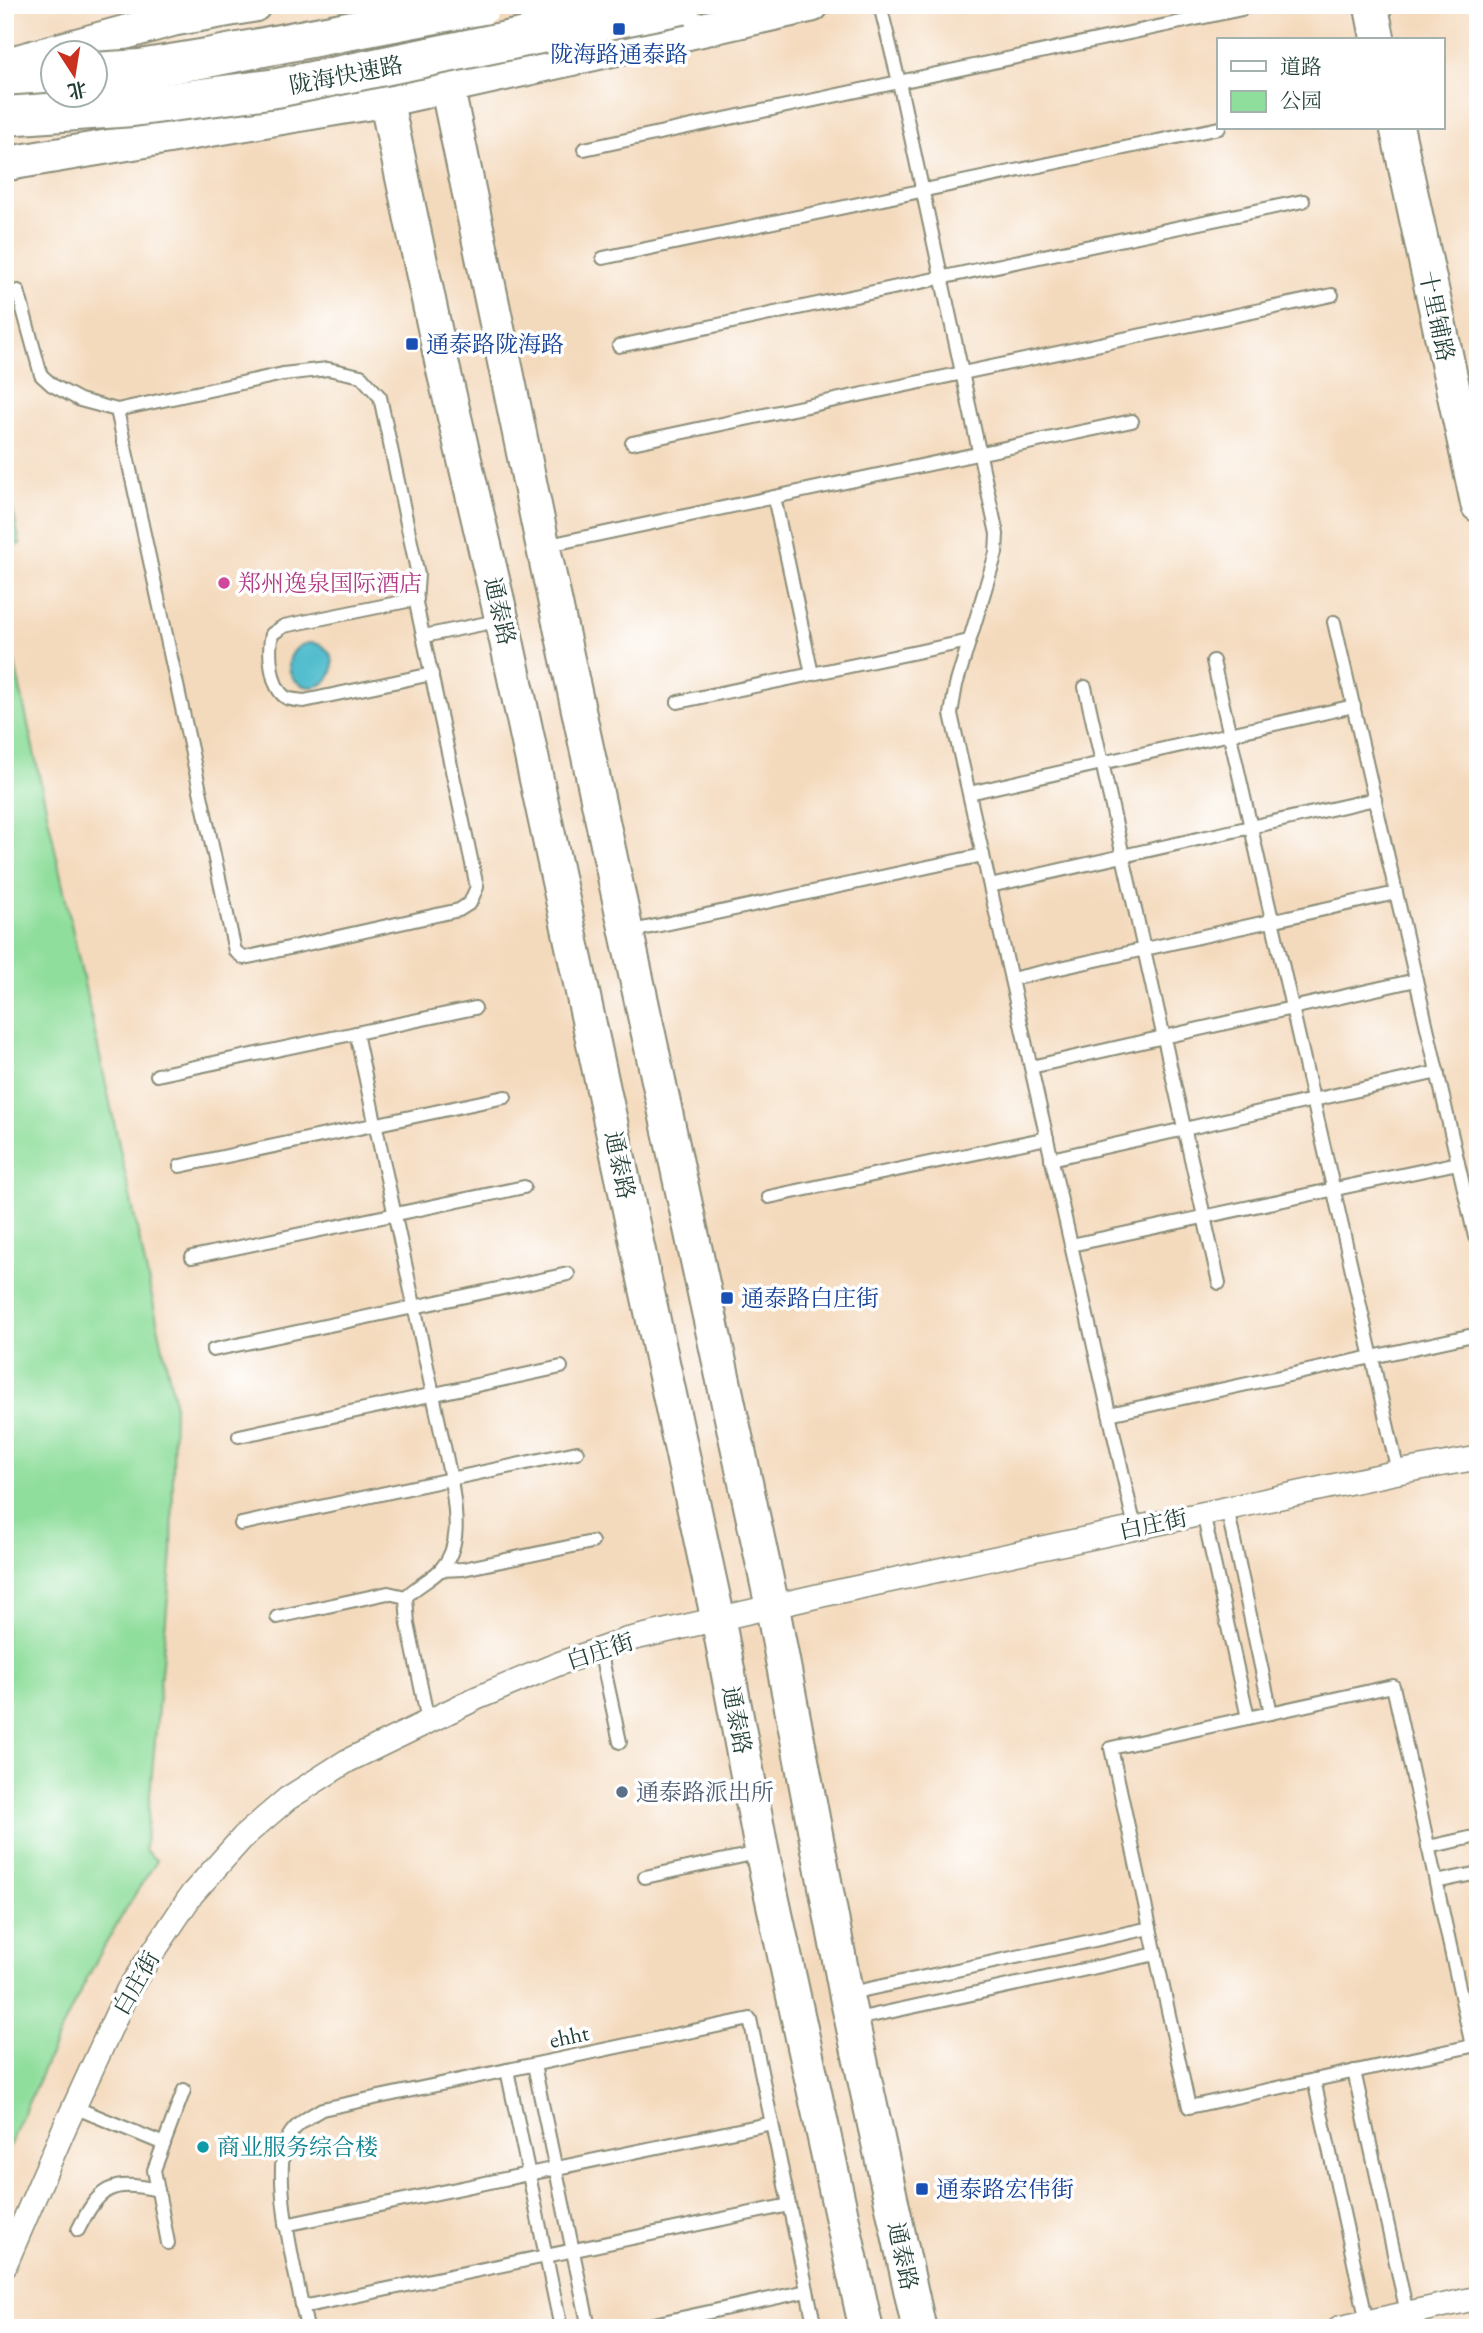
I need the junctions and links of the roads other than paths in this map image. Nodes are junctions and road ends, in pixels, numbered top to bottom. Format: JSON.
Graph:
{"nodes":[{"id":1,"x":254,"y":5,"type":"edge"},
{"id":2,"x":360,"y":5,"type":"edge"},
{"id":3,"x":429,"y":5,"type":"edge"},
{"id":4,"x":482,"y":5,"type":"edge"},
{"id":5,"x":682,"y":5,"type":"edge"},
{"id":6,"x":812,"y":5,"type":"edge"},
{"id":7,"x":833,"y":5,"type":"edge"},
{"id":8,"x":880,"y":5,"type":"edge"},
{"id":9,"x":1371,"y":5,"type":"edge"},
{"id":10,"x":1242,"y":9,"type":"dead end"},
{"id":11,"x":773,"y":13,"type":"junction"},
{"id":12,"x":1378,"y":38,"type":"edge"},
{"id":13,"x":5,"y":65,"type":"edge"},
{"id":14,"x":108,"y":71,"type":"edge"},
{"id":15,"x":38,"y":76,"type":"edge"},
{"id":16,"x":5,"y":78,"type":"edge"},
{"id":17,"x":899,"y":82,"type":"junction"},
{"id":18,"x":448,"y":85,"type":"junction"},
{"id":19,"x":386,"y":100,"type":"junction"},
{"id":20,"x":5,"y":116,"type":"edge"},
{"id":21,"x":1217,"y":128,"type":"edge"},
{"id":22,"x":1397,"y":130,"type":"edge"},
{"id":23,"x":584,"y":149,"type":"dead end"},
{"id":24,"x":5,"y":164,"type":"edge"},
{"id":25,"x":923,"y":190,"type":"junction"},
{"id":26,"x":1303,"y":201,"type":"dead end"},
{"id":27,"x":603,"y":258,"type":"dead end"},
{"id":28,"x":942,"y":278,"type":"junction"},
{"id":29,"x":18,"y":291,"type":"dead end"},
{"id":30,"x":1332,"y":295,"type":"dead end"},
{"id":31,"x":619,"y":346,"type":"dead end"},
{"id":32,"x":962,"y":373,"type":"junction"},
{"id":33,"x":117,"y":410,"type":"junction"},
{"id":34,"x":1132,"y":421,"type":"dead end"},
{"id":35,"x":632,"y":443,"type":"dead end"},
{"id":36,"x":979,"y":454,"type":"junction"},
{"id":37,"x":774,"y":497,"type":"junction"},
{"id":38,"x":1478,"y":505,"type":"edge"},
{"id":39,"x":543,"y":546,"type":"junction"},
{"id":40,"x":417,"y":599,"type":"junction"},
{"id":41,"x":502,"y":620,"type":"junction"},
{"id":42,"x":1334,"y":622,"type":"dead end"},
{"id":43,"x":424,"y":636,"type":"junction"},
{"id":44,"x":970,"y":641,"type":"junction"},
{"id":45,"x":1213,"y":661,"type":"dead end"},
{"id":46,"x":432,"y":674,"type":"junction"},
{"id":47,"x":812,"y":674,"type":"junction"},
{"id":48,"x":1085,"y":687,"type":"dead end"},
{"id":49,"x":678,"y":702,"type":"dead end"},
{"id":50,"x":1354,"y":706,"type":"junction"},
{"id":51,"x":1229,"y":734,"type":"junction"},
{"id":52,"x":1102,"y":763,"type":"junction"},
{"id":53,"x":969,"y":793,"type":"junction"},
{"id":54,"x":1375,"y":799,"type":"junction"},
{"id":55,"x":1251,"y":827,"type":"junction"},
{"id":56,"x":983,"y":855,"type":"junction"},
{"id":57,"x":1123,"y":856,"type":"junction"},
{"id":58,"x":990,"y":886,"type":"junction"},
{"id":59,"x":1396,"y":893,"type":"junction"},
{"id":60,"x":1272,"y":920,"type":"junction"},
{"id":61,"x":628,"y":932,"type":"junction"},
{"id":62,"x":1144,"y":950,"type":"junction"},
{"id":63,"x":1011,"y":979,"type":"junction"},
{"id":64,"x":1416,"y":980,"type":"junction"},
{"id":65,"x":475,"y":1008,"type":"dead end"},
{"id":66,"x":1292,"y":1008,"type":"junction"},
{"id":67,"x":356,"y":1033,"type":"junction"},
{"id":68,"x":1163,"y":1037,"type":"junction"},
{"id":69,"x":1031,"y":1067,"type":"junction"},
{"id":70,"x":1438,"y":1072,"type":"junction"},
{"id":71,"x":157,"y":1075,"type":"dead end"},
{"id":72,"x":505,"y":1097,"type":"dead end"},
{"id":73,"x":1313,"y":1100,"type":"junction"},
{"id":74,"x":376,"y":1124,"type":"junction"},
{"id":75,"x":1184,"y":1129,"type":"junction"},
{"id":76,"x":1047,"y":1138,"type":"junction"},
{"id":77,"x":1051,"y":1159,"type":"junction"},
{"id":78,"x":1458,"y":1163,"type":"junction"},
{"id":79,"x":180,"y":1166,"type":"dead end"},
{"id":80,"x":524,"y":1186,"type":"dead end"},
{"id":81,"x":1334,"y":1189,"type":"junction"},
{"id":82,"x":769,"y":1196,"type":"dead end"},
{"id":83,"x":395,"y":1214,"type":"junction"},
{"id":84,"x":1204,"y":1217,"type":"junction"},
{"id":85,"x":1475,"y":1237,"type":"dead end"},
{"id":86,"x":1071,"y":1245,"type":"junction"},
{"id":87,"x":192,"y":1257,"type":"dead end"},
{"id":88,"x":568,"y":1274,"type":"dead end"},
{"id":89,"x":1219,"y":1283,"type":"dead end"},
{"id":90,"x":415,"y":1307,"type":"junction"},
{"id":91,"x":1478,"y":1334,"type":"edge"},
{"id":92,"x":213,"y":1350,"type":"dead end"},
{"id":93,"x":1372,"y":1357,"type":"junction"},
{"id":94,"x":561,"y":1367,"type":"dead end"},
{"id":95,"x":433,"y":1394,"type":"junction"},
{"id":96,"x":1109,"y":1414,"type":"junction"},
{"id":97,"x":239,"y":1436,"type":"dead end"},
{"id":98,"x":577,"y":1452,"type":"dead end"},
{"id":99,"x":1478,"y":1458,"type":"edge"},
{"id":100,"x":1398,"y":1472,"type":"junction"},
{"id":101,"x":451,"y":1479,"type":"junction"},
{"id":102,"x":1227,"y":1508,"type":"junction"},
{"id":103,"x":1203,"y":1513,"type":"junction"},
{"id":104,"x":241,"y":1524,"type":"dead end"},
{"id":105,"x":1135,"y":1528,"type":"junction"},
{"id":106,"x":592,"y":1542,"type":"dead end"},
{"id":107,"x":441,"y":1570,"type":"junction"},
{"id":108,"x":406,"y":1597,"type":"junction"},
{"id":109,"x":772,"y":1605,"type":"junction"},
{"id":110,"x":277,"y":1617,"type":"dead end"},
{"id":111,"x":718,"y":1619,"type":"junction"},
{"id":112,"x":600,"y":1650,"type":"junction"},
{"id":113,"x":1271,"y":1713,"type":"junction"},
{"id":114,"x":1248,"y":1718,"type":"junction"},
{"id":115,"x":428,"y":1721,"type":"junction"},
{"id":116,"x":620,"y":1742,"type":"dead end"},
{"id":117,"x":1478,"y":1836,"type":"edge"},
{"id":118,"x":1428,"y":1847,"type":"junction"},
{"id":119,"x":762,"y":1852,"type":"junction"},
{"id":120,"x":1478,"y":1873,"type":"edge"},
{"id":121,"x":645,"y":1877,"type":"dead end"},
{"id":122,"x":1436,"y":1882,"type":"junction"},
{"id":123,"x":1150,"y":1928,"type":"junction"},
{"id":124,"x":1156,"y":1954,"type":"junction"},
{"id":125,"x":849,"y":2007,"type":"junction"},
{"id":126,"x":534,"y":2065,"type":"junction"},
{"id":127,"x":507,"y":2070,"type":"junction"},
{"id":128,"x":1354,"y":2071,"type":"junction"},
{"id":129,"x":1314,"y":2080,"type":"junction"},
{"id":130,"x":184,"y":2090,"type":"dead end"},
{"id":131,"x":74,"y":2107,"type":"junction"},
{"id":132,"x":772,"y":2123,"type":"junction"},
{"id":133,"x":164,"y":2144,"type":"junction"},
{"id":134,"x":556,"y":2169,"type":"junction"},
{"id":135,"x":529,"y":2175,"type":"junction"},
{"id":136,"x":158,"y":2190,"type":"junction"},
{"id":137,"x":789,"y":2205,"type":"junction"},
{"id":138,"x":285,"y":2225,"type":"junction"},
{"id":139,"x":78,"y":2231,"type":"dead end"},
{"id":140,"x":169,"y":2243,"type":"dead end"},
{"id":141,"x":573,"y":2251,"type":"junction"},
{"id":142,"x":547,"y":2256,"type":"junction"},
{"id":143,"x":5,"y":2264,"type":"edge"},
{"id":144,"x":807,"y":2291,"type":"junction"},
{"id":145,"x":1478,"y":2298,"type":"edge"},
{"id":146,"x":302,"y":2307,"type":"junction"},
{"id":147,"x":1406,"y":2313,"type":"junction"},
{"id":148,"x":1367,"y":2322,"type":"junction"},
{"id":149,"x":307,"y":2328,"type":"edge"},
{"id":150,"x":561,"y":2328,"type":"edge"},
{"id":151,"x":589,"y":2328,"type":"edge"},
{"id":152,"x":635,"y":2328,"type":"edge"},
{"id":153,"x":815,"y":2328,"type":"edge"},
{"id":154,"x":866,"y":2328,"type":"edge"},
{"id":155,"x":919,"y":2328,"type":"edge"},
{"id":156,"x":1339,"y":2328,"type":"edge"}],
"edges":[{"from":1,"to":13,"type":"street"},
{"from":2,"to":19,"type":"street","name":"通泰路"},
{"from":3,"to":18,"type":"street","name":"通泰路"},
{"from":4,"to":14,"type":"highway","name":"陇海快速路","bridge":true},
{"from":5,"to":20,"type":"highway","name":"陇海快速路","bridge":true},
{"from":6,"to":11,"type":"street"},
{"from":7,"to":11,"type":"street"},
{"from":8,"to":17,"type":"lane"},
{"from":9,"to":12,"type":"street"},
{"from":10,"to":17,"type":"lane"},
{"from":11,"to":18,"type":"street"},
{"from":15,"to":16,"type":"highway"},
{"from":17,"to":23,"type":"lane"},
{"from":17,"to":25,"type":"lane"},
{"from":18,"to":19,"type":"street"},
{"from":18,"to":39,"type":"street","name":"通泰路"},
{"from":19,"to":24,"type":"street"},
{"from":19,"to":41,"type":"street","name":"通泰路"},
{"from":21,"to":25,"type":"lane"},
{"from":22,"to":38,"type":"street","name":"十里铺路"},
{"from":25,"to":27,"type":"lane"},
{"from":25,"to":28,"type":"lane"},
{"from":26,"to":28,"type":"lane"},
{"from":28,"to":31,"type":"lane"},
{"from":28,"to":32,"type":"lane"},
{"from":29,"to":33,"type":"lane"},
{"from":30,"to":32,"type":"lane"},
{"from":32,"to":35,"type":"lane"},
{"from":32,"to":36,"type":"lane"},
{"from":33,"to":40,"type":"lane"},
{"from":33,"to":46,"type":"lane"},
{"from":34,"to":36,"type":"lane"},
{"from":36,"to":37,"type":"lane"},
{"from":36,"to":44,"type":"lane"},
{"from":37,"to":39,"type":"lane"},
{"from":37,"to":47,"type":"lane"},
{"from":39,"to":61,"type":"street","name":"通泰路"},
{"from":40,"to":43,"type":"lane"},
{"from":40,"to":46,"type":"lane"},
{"from":41,"to":43,"type":"lane"},
{"from":41,"to":111,"type":"street","name":"通泰路"},
{"from":42,"to":50,"type":"lane"},
{"from":43,"to":46,"type":"lane"},
{"from":44,"to":47,"type":"lane"},
{"from":44,"to":53,"type":"lane"},
{"from":45,"to":51,"type":"lane"},
{"from":47,"to":49,"type":"lane"},
{"from":48,"to":52,"type":"lane"},
{"from":50,"to":51,"type":"lane"},
{"from":50,"to":54,"type":"lane"},
{"from":51,"to":52,"type":"lane"},
{"from":51,"to":55,"type":"lane"},
{"from":52,"to":53,"type":"lane"},
{"from":52,"to":57,"type":"lane"},
{"from":53,"to":56,"type":"lane"},
{"from":54,"to":55,"type":"lane"},
{"from":54,"to":59,"type":"lane"},
{"from":55,"to":57,"type":"lane"},
{"from":55,"to":60,"type":"lane"},
{"from":56,"to":58,"type":"lane"},
{"from":56,"to":61,"type":"lane"},
{"from":57,"to":58,"type":"lane"},
{"from":57,"to":62,"type":"lane"},
{"from":58,"to":63,"type":"lane"},
{"from":59,"to":60,"type":"lane"},
{"from":59,"to":64,"type":"lane"},
{"from":60,"to":62,"type":"lane"},
{"from":60,"to":66,"type":"lane"},
{"from":61,"to":109,"type":"street","name":"通泰路"},
{"from":62,"to":63,"type":"lane"},
{"from":62,"to":68,"type":"lane"},
{"from":63,"to":69,"type":"lane"},
{"from":64,"to":66,"type":"lane"},
{"from":64,"to":70,"type":"lane"},
{"from":65,"to":67,"type":"lane"},
{"from":66,"to":68,"type":"lane"},
{"from":66,"to":73,"type":"lane"},
{"from":67,"to":71,"type":"lane"},
{"from":67,"to":74,"type":"lane"},
{"from":68,"to":69,"type":"lane"},
{"from":68,"to":75,"type":"lane"},
{"from":69,"to":76,"type":"lane"},
{"from":70,"to":73,"type":"lane"},
{"from":70,"to":78,"type":"lane"},
{"from":72,"to":74,"type":"lane"},
{"from":73,"to":75,"type":"lane"},
{"from":73,"to":81,"type":"lane"},
{"from":74,"to":79,"type":"lane"},
{"from":74,"to":83,"type":"lane"},
{"from":75,"to":77,"type":"lane"},
{"from":75,"to":84,"type":"lane"},
{"from":76,"to":77,"type":"lane"},
{"from":76,"to":82,"type":"lane"},
{"from":77,"to":86,"type":"lane"},
{"from":78,"to":81,"type":"lane"},
{"from":78,"to":85,"type":"lane"},
{"from":80,"to":83,"type":"lane"},
{"from":81,"to":84,"type":"lane"},
{"from":81,"to":93,"type":"lane"},
{"from":83,"to":87,"type":"lane"},
{"from":83,"to":90,"type":"lane"},
{"from":84,"to":86,"type":"lane"},
{"from":84,"to":89,"type":"lane"},
{"from":86,"to":96,"type":"lane"},
{"from":88,"to":90,"type":"lane"},
{"from":90,"to":92,"type":"lane"},
{"from":90,"to":95,"type":"lane"},
{"from":91,"to":93,"type":"lane"},
{"from":93,"to":96,"type":"lane"},
{"from":93,"to":100,"type":"lane"},
{"from":94,"to":95,"type":"lane"},
{"from":95,"to":97,"type":"lane"},
{"from":95,"to":101,"type":"lane"},
{"from":96,"to":105,"type":"lane"},
{"from":98,"to":101,"type":"lane"},
{"from":99,"to":100,"type":"street","name":"白庄街"},
{"from":100,"to":102,"type":"street","name":"白庄街"},
{"from":101,"to":104,"type":"lane"},
{"from":101,"to":107,"type":"lane"},
{"from":102,"to":103,"type":"street","name":"白庄街"},
{"from":102,"to":113,"type":"lane"},
{"from":103,"to":105,"type":"street","name":"白庄街"},
{"from":103,"to":114,"type":"lane"},
{"from":105,"to":109,"type":"street","name":"白庄街"},
{"from":106,"to":107,"type":"lane"},
{"from":107,"to":108,"type":"lane"},
{"from":108,"to":110,"type":"lane"},
{"from":108,"to":115,"type":"lane"},
{"from":109,"to":111,"type":"street","name":"白庄街"},
{"from":109,"to":125,"type":"street","name":"通泰路"},
{"from":111,"to":112,"type":"street","name":"白庄街"},
{"from":111,"to":119,"type":"street","name":"通泰路"},
{"from":112,"to":115,"type":"street","name":"白庄街"},
{"from":112,"to":116,"type":"lane"},
{"from":113,"to":114,"type":"lane"},
{"from":113,"to":118,"type":"lane"},
{"from":114,"to":123,"type":"lane"},
{"from":115,"to":131,"type":"street","name":"白庄街"},
{"from":117,"to":118,"type":"lane"},
{"from":118,"to":122,"type":"lane"},
{"from":119,"to":121,"type":"lane"},
{"from":119,"to":154,"type":"street","name":"通泰路"},
{"from":120,"to":122,"type":"lane"},
{"from":122,"to":128,"type":"lane"},
{"from":123,"to":124,"type":"lane"},
{"from":123,"to":125,"type":"lane"},
{"from":124,"to":125,"type":"lane"},
{"from":124,"to":129,"type":"lane"},
{"from":125,"to":155,"type":"street","name":"通泰路"},
{"from":126,"to":127,"type":"lane","name":"ehht"},
{"from":126,"to":132,"type":"lane","name":"ehht"},
{"from":126,"to":134,"type":"lane"},
{"from":127,"to":135,"type":"lane"},
{"from":127,"to":138,"type":"lane","name":"ehht"},
{"from":128,"to":129,"type":"lane"},
{"from":128,"to":147,"type":"lane"},
{"from":129,"to":148,"type":"lane"},
{"from":130,"to":133,"type":"lane"},
{"from":131,"to":133,"type":"lane"},
{"from":131,"to":143,"type":"street","name":"白庄街"},
{"from":132,"to":134,"type":"lane"},
{"from":132,"to":137,"type":"lane","name":"ehht"},
{"from":133,"to":136,"type":"lane"},
{"from":134,"to":135,"type":"lane"},
{"from":134,"to":141,"type":"lane"},
{"from":135,"to":138,"type":"lane"},
{"from":135,"to":142,"type":"lane"},
{"from":136,"to":139,"type":"lane"},
{"from":136,"to":140,"type":"lane"},
{"from":137,"to":141,"type":"lane"},
{"from":137,"to":144,"type":"lane","name":"ehht"},
{"from":138,"to":146,"type":"lane","name":"ehht"},
{"from":141,"to":142,"type":"lane"},
{"from":141,"to":151,"type":"lane"},
{"from":142,"to":146,"type":"lane"},
{"from":142,"to":150,"type":"lane"},
{"from":144,"to":152,"type":"lane"},
{"from":144,"to":153,"type":"lane","name":"ehht"},
{"from":145,"to":147,"type":"street"},
{"from":146,"to":149,"type":"lane","name":"ehht"},
{"from":147,"to":148,"type":"street"},
{"from":148,"to":156,"type":"street"}]}
